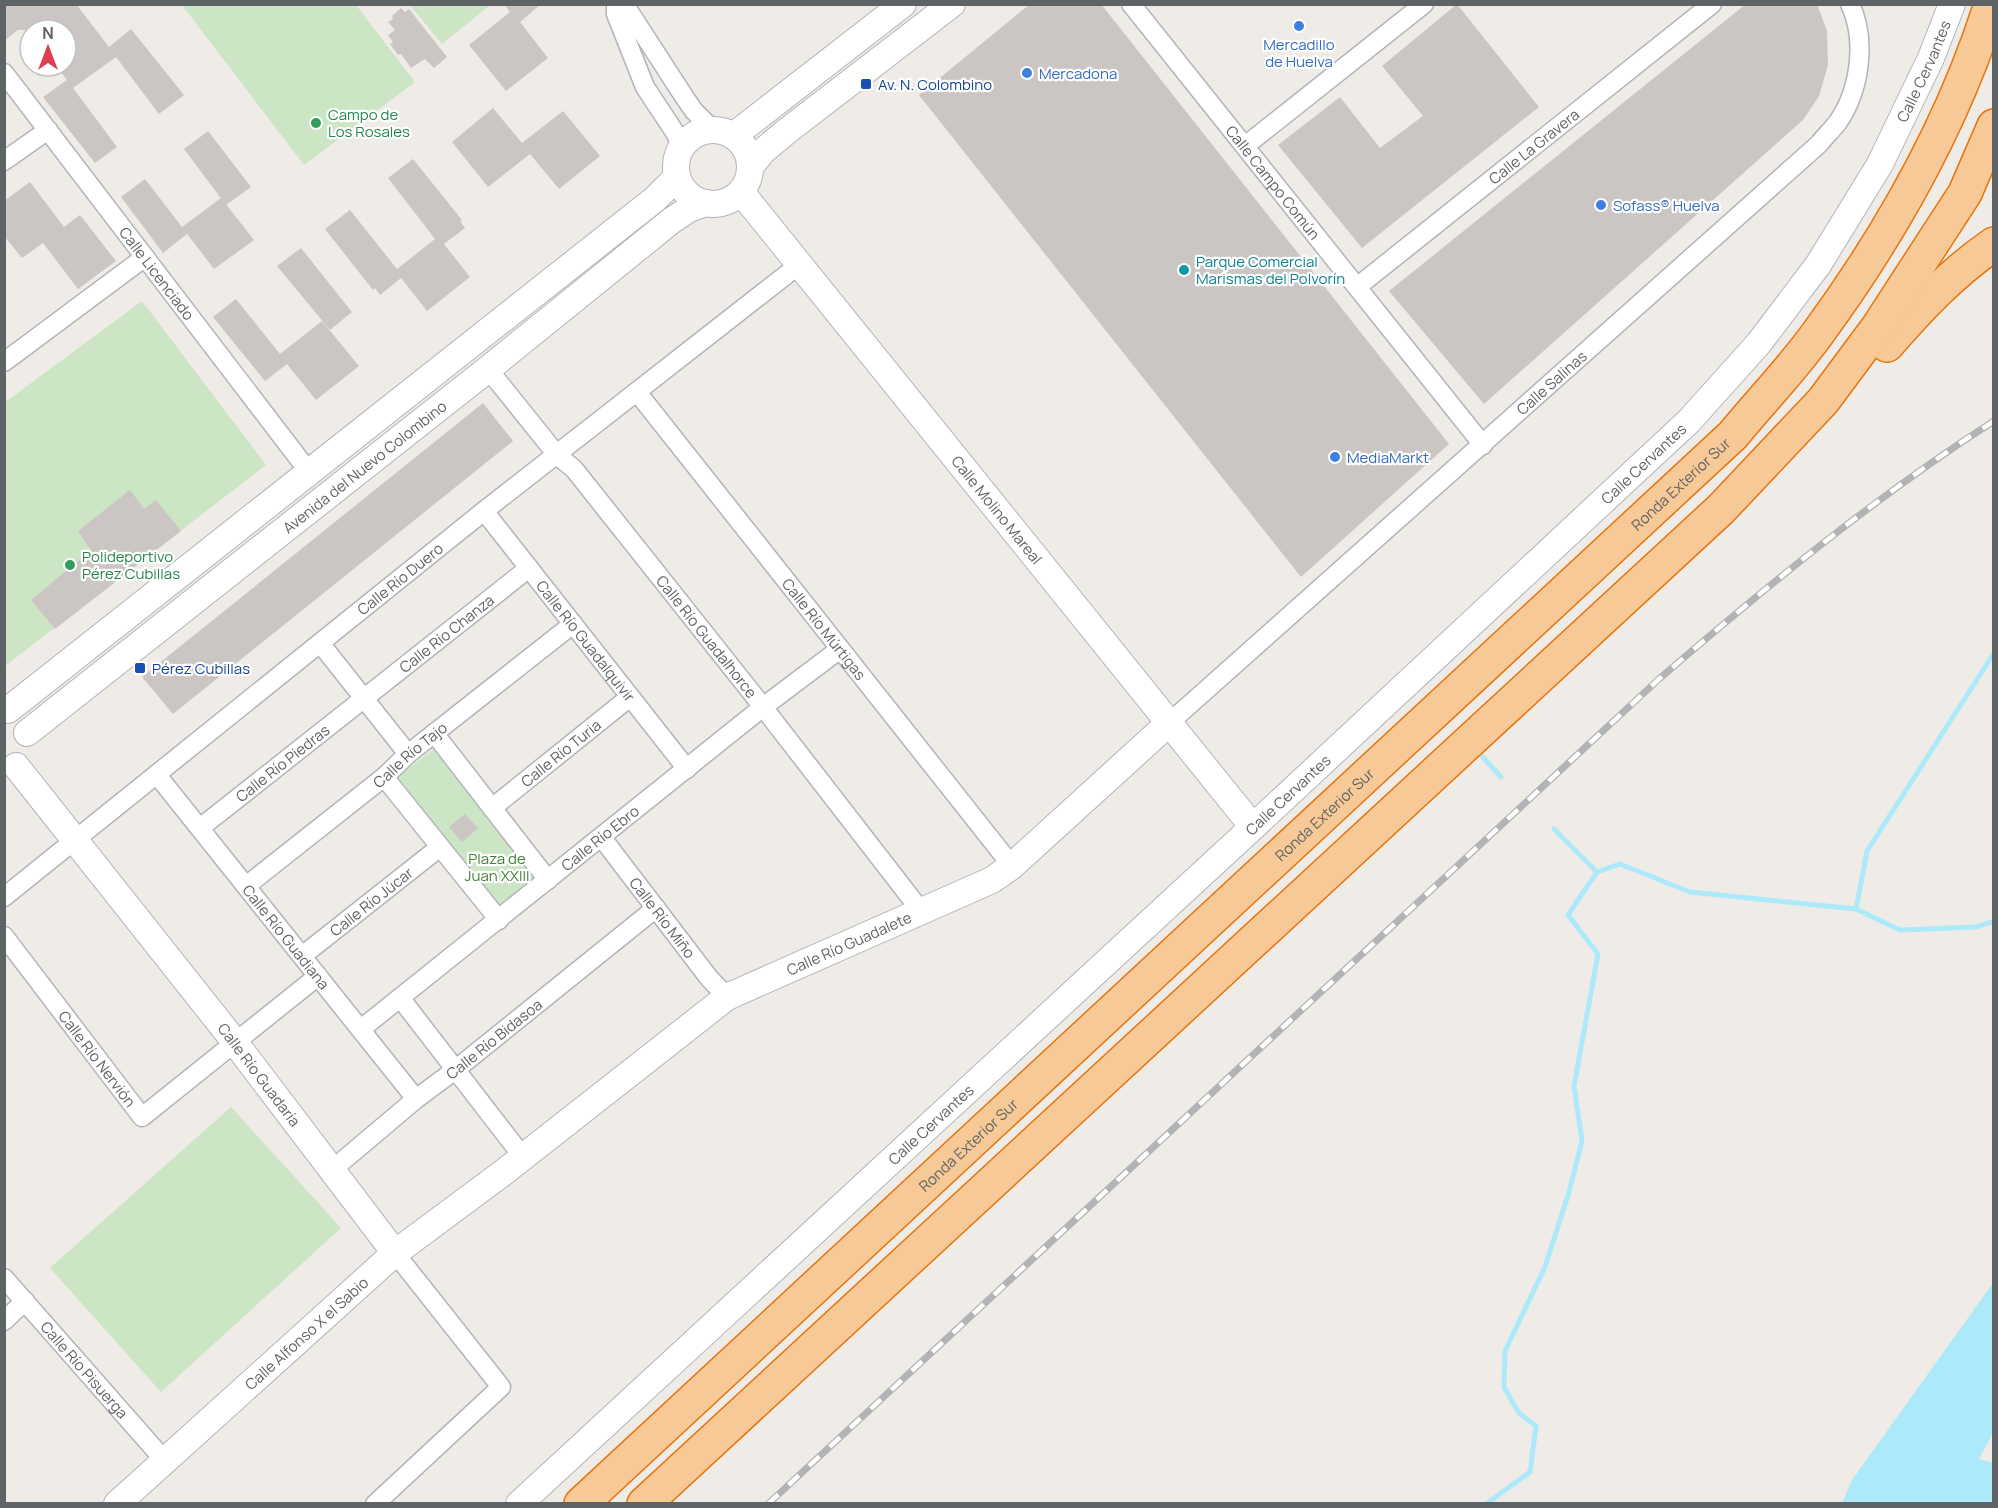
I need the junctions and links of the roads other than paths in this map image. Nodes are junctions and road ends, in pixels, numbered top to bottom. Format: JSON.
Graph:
{"nodes":[{"id":1,"x":618,"y":4,"type":"edge"},
{"id":2,"x":903,"y":4,"type":"edge"},
{"id":3,"x":952,"y":4,"type":"edge"},
{"id":4,"x":1131,"y":4,"type":"edge"},
{"id":5,"x":1424,"y":4,"type":"edge"},
{"id":6,"x":1712,"y":4,"type":"edge"},
{"id":7,"x":1850,"y":4,"type":"edge"},
{"id":8,"x":1952,"y":4,"type":"edge"},
{"id":9,"x":1991,"y":4,"type":"edge"},
{"id":10,"x":4,"y":73,"type":"edge"},
{"id":11,"x":1994,"y":126,"type":"edge"},
{"id":12,"x":48,"y":130,"type":"junction"},
{"id":13,"x":723,"y":133,"type":"junction"},
{"id":14,"x":1245,"y":146,"type":"junction"},
{"id":15,"x":681,"y":148,"type":"junction"},
{"id":16,"x":4,"y":161,"type":"edge"},
{"id":17,"x":750,"y":167,"type":"junction"},
{"id":18,"x":677,"y":177,"type":"junction"},
{"id":19,"x":741,"y":192,"type":"junction"},
{"id":20,"x":706,"y":203,"type":"junction"},
{"id":21,"x":1994,"y":244,"type":"edge"},
{"id":22,"x":145,"y":257,"type":"junction"},
{"id":23,"x":800,"y":264,"type":"junction"},
{"id":24,"x":1357,"y":287,"type":"junction"},
{"id":25,"x":4,"y":362,"type":"edge"},
{"id":26,"x":488,"y":369,"type":"junction"},
{"id":27,"x":637,"y":392,"type":"junction"},
{"id":28,"x":1822,"y":401,"type":"junction"},
{"id":29,"x":1483,"y":445,"type":"junction"},
{"id":30,"x":557,"y":455,"type":"junction"},
{"id":31,"x":309,"y":472,"type":"junction"},
{"id":32,"x":484,"y":511,"type":"junction"},
{"id":33,"x":529,"y":568,"type":"junction"},
{"id":34,"x":573,"y":624,"type":"junction"},
{"id":35,"x":320,"y":643,"type":"junction"},
{"id":36,"x":840,"y":649,"type":"junction"},
{"id":37,"x":630,"y":697,"type":"junction"},
{"id":38,"x":364,"y":698,"type":"junction"},
{"id":39,"x":763,"y":707,"type":"junction"},
{"id":40,"x":6,"y":709,"type":"edge"},
{"id":41,"x":1169,"y":723,"type":"junction"},
{"id":42,"x":27,"y":733,"type":"junction"},
{"id":43,"x":434,"y":733,"type":"junction"},
{"id":44,"x":408,"y":754,"type":"junction"},
{"id":45,"x":10,"y":769,"type":"edge"},
{"id":46,"x":687,"y":769,"type":"junction"},
{"id":47,"x":157,"y":774,"type":"junction"},
{"id":48,"x":384,"y":777,"type":"junction"},
{"id":49,"x":492,"y":807,"type":"junction"},
{"id":50,"x":1253,"y":827,"type":"junction"},
{"id":51,"x":200,"y":828,"type":"junction"},
{"id":52,"x":602,"y":838,"type":"junction"},
{"id":53,"x":75,"y":840,"type":"junction"},
{"id":54,"x":440,"y":847,"type":"junction"},
{"id":55,"x":1012,"y":866,"type":"junction"},
{"id":56,"x":548,"y":880,"type":"junction"},
{"id":57,"x":246,"y":886,"type":"junction"},
{"id":58,"x":4,"y":897,"type":"edge"},
{"id":59,"x":656,"y":908,"type":"junction"},
{"id":60,"x":921,"y":911,"type":"junction"},
{"id":61,"x":499,"y":920,"type":"junction"},
{"id":62,"x":4,"y":936,"type":"edge"},
{"id":63,"x":302,"y":956,"type":"junction"},
{"id":64,"x":318,"y":976,"type":"junction"},
{"id":65,"x":727,"y":997,"type":"junction"},
{"id":66,"x":401,"y":999,"type":"junction"},
{"id":67,"x":361,"y":1029,"type":"junction"},
{"id":68,"x":235,"y":1043,"type":"junction"},
{"id":69,"x":455,"y":1070,"type":"junction"},
{"id":70,"x":416,"y":1099,"type":"junction"},
{"id":71,"x":513,"y":1165,"type":"junction"},
{"id":72,"x":333,"y":1169,"type":"junction"},
{"id":73,"x":395,"y":1253,"type":"junction"},
{"id":74,"x":4,"y":1278,"type":"edge"},
{"id":75,"x":25,"y":1301,"type":"junction"},
{"id":76,"x":4,"y":1321,"type":"edge"},
{"id":77,"x":165,"y":1461,"type":"junction"},
{"id":78,"x":117,"y":1503,"type":"edge"},
{"id":79,"x":375,"y":1503,"type":"edge"},
{"id":80,"x":519,"y":1503,"type":"edge"},
{"id":81,"x":581,"y":1503,"type":"edge"},
{"id":82,"x":644,"y":1503,"type":"edge"}],
"edges":[{"from":1,"to":13,"type":"street"},
{"from":1,"to":15,"type":"street"},
{"from":2,"to":13,"type":"street"},
{"from":3,"to":17,"type":"street"},
{"from":4,"to":14,"type":"street","name":"Calle Campo Común"},
{"from":5,"to":14,"type":"street"},
{"from":6,"to":24,"type":"street","name":"Calle La Gravera"},
{"from":7,"to":29,"type":"street","name":"Calle Salinas"},
{"from":8,"to":50,"type":"street","name":"Calle Cervantes"},
{"from":9,"to":81,"type":"highway","name":"Ronda Exterior Sur"},
{"from":10,"to":12,"type":"street","name":"Calle Licenciado"},
{"from":11,"to":28,"type":"highway"},
{"from":12,"to":16,"type":"street"},
{"from":12,"to":22,"type":"street","name":"Calle Licenciado"},
{"from":13,"to":15,"type":"street"},
{"from":13,"to":17,"type":"street"},
{"from":14,"to":24,"type":"street","name":"Calle Campo Común"},
{"from":15,"to":18,"type":"street"},
{"from":17,"to":19,"type":"street"},
{"from":18,"to":20,"type":"street"},
{"from":18,"to":31,"type":"street","name":"Avenida del Nuevo Colombino"},
{"from":19,"to":20,"type":"street"},
{"from":19,"to":23,"type":"street","name":"Calle Molino Mareal"},
{"from":20,"to":26,"type":"street","name":"Avenida del Nuevo Colombino"},
{"from":21,"to":28,"type":"highway"},
{"from":22,"to":25,"type":"street"},
{"from":22,"to":31,"type":"street","name":"Calle Licenciado"},
{"from":23,"to":27,"type":"street","name":"Calle Río Duero"},
{"from":23,"to":41,"type":"street","name":"Calle Molino Mareal"},
{"from":24,"to":29,"type":"street","name":"Calle Campo Común"},
{"from":26,"to":30,"type":"street","name":"Calle Río Guadalhorce"},
{"from":26,"to":42,"type":"street","name":"Avenida del Nuevo Colombino"},
{"from":27,"to":30,"type":"street","name":"Calle Río Duero"},
{"from":27,"to":36,"type":"street","name":"Calle Río Múrtigas"},
{"from":28,"to":82,"type":"highway"},
{"from":29,"to":41,"type":"street","name":"Calle Salinas"},
{"from":30,"to":32,"type":"street","name":"Calle Río Duero"},
{"from":30,"to":39,"type":"street","name":"Calle Río Guadalhorce"},
{"from":31,"to":40,"type":"street","name":"Avenida del Nuevo Colombino"},
{"from":32,"to":33,"type":"street","name":"Calle Río Guadalquivir"},
{"from":32,"to":35,"type":"street","name":"Calle Río Duero"},
{"from":33,"to":34,"type":"street","name":"Calle Río Guadalquivir"},
{"from":33,"to":38,"type":"street","name":"Calle Río Chanza"},
{"from":34,"to":37,"type":"street","name":"Calle Río Guadalquivir"},
{"from":34,"to":43,"type":"street","name":"Calle Río Tajo"},
{"from":35,"to":38,"type":"street"},
{"from":35,"to":47,"type":"street","name":"Calle Río Duero"},
{"from":36,"to":39,"type":"street","name":"Calle Río Ebro"},
{"from":36,"to":55,"type":"street","name":"Calle Río Múrtigas"},
{"from":37,"to":46,"type":"street","name":"Calle Río Guadalquivir"},
{"from":37,"to":49,"type":"street","name":"Calle Río Turia"},
{"from":38,"to":44,"type":"street"},
{"from":38,"to":51,"type":"street","name":"Calle Río Piedras"},
{"from":39,"to":46,"type":"street","name":"Calle Río Ebro"},
{"from":39,"to":60,"type":"street","name":"Calle Río Guadalhorce"},
{"from":40,"to":42,"type":"street"},
{"from":41,"to":50,"type":"street","name":"Calle Molino Mareal"},
{"from":41,"to":55,"type":"street","name":"Calle Río Guadalete"},
{"from":42,"to":45,"type":"street"},
{"from":43,"to":44,"type":"street","name":"Calle Río Tajo"},
{"from":43,"to":49,"type":"street"},
{"from":44,"to":48,"type":"street","name":"Calle Río Tajo"},
{"from":45,"to":53,"type":"street","name":"Calle Río Guadaría"},
{"from":46,"to":52,"type":"street","name":"Calle Río Ebro"},
{"from":47,"to":51,"type":"street","name":"Calle Río Guadiana"},
{"from":47,"to":53,"type":"street","name":"Calle Río Duero"},
{"from":48,"to":54,"type":"street"},
{"from":48,"to":57,"type":"street","name":"Calle Río Tajo"},
{"from":49,"to":56,"type":"street"},
{"from":50,"to":80,"type":"street","name":"Calle Cervantes"},
{"from":51,"to":57,"type":"street","name":"Calle Río Guadiana"},
{"from":52,"to":56,"type":"street","name":"Calle Río Ebro"},
{"from":52,"to":59,"type":"street","name":"Calle Río Miño"},
{"from":53,"to":58,"type":"street","name":"Calle Río Duero"},
{"from":53,"to":68,"type":"street","name":"Calle Río Guadaría"},
{"from":54,"to":61,"type":"street"},
{"from":54,"to":63,"type":"street","name":"Calle Río Júcar"},
{"from":55,"to":60,"type":"street","name":"Calle Río Guadalete"},
{"from":56,"to":61,"type":"street","name":"Calle Río Ebro"},
{"from":57,"to":63,"type":"street","name":"Calle Río Guadiana"},
{"from":59,"to":65,"type":"street","name":"Calle Río Miño"},
{"from":59,"to":69,"type":"street","name":"Calle Río Bidasoa"},
{"from":60,"to":65,"type":"street","name":"Calle Río Guadalete"},
{"from":61,"to":66,"type":"street","name":"Calle Río Ebro"},
{"from":62,"to":68,"type":"street","name":"Calle Río Nervión"},
{"from":63,"to":64,"type":"street","name":"Calle Río Guadiana"},
{"from":64,"to":67,"type":"street","name":"Calle Río Guadiana"},
{"from":64,"to":68,"type":"street","name":"Calle Río Nervión"},
{"from":65,"to":71,"type":"street","name":"Calle Río Guadalete"},
{"from":66,"to":67,"type":"street","name":"Calle Río Ebro"},
{"from":66,"to":69,"type":"street"},
{"from":67,"to":70,"type":"street","name":"Calle Río Guadiana"},
{"from":68,"to":72,"type":"street","name":"Calle Río Guadaría"},
{"from":69,"to":70,"type":"street","name":"Calle Río Bidasoa"},
{"from":69,"to":71,"type":"street"},
{"from":70,"to":72,"type":"street","name":"Calle Río Bidasoa"},
{"from":71,"to":73,"type":"street","name":"Calle Alfonso X el Sabio"},
{"from":72,"to":73,"type":"street","name":"Calle Río Guadaría"},
{"from":73,"to":77,"type":"street","name":"Calle Alfonso X el Sabio"},
{"from":73,"to":79,"type":"street","name":"Calle Río Guadaría"},
{"from":74,"to":75,"type":"street","name":"Calle Río Pisuerga"},
{"from":75,"to":76,"type":"street"},
{"from":75,"to":77,"type":"street","name":"Calle Río Pisuerga"},
{"from":77,"to":78,"type":"street","name":"Calle Alfonso X el Sabio"}]}
